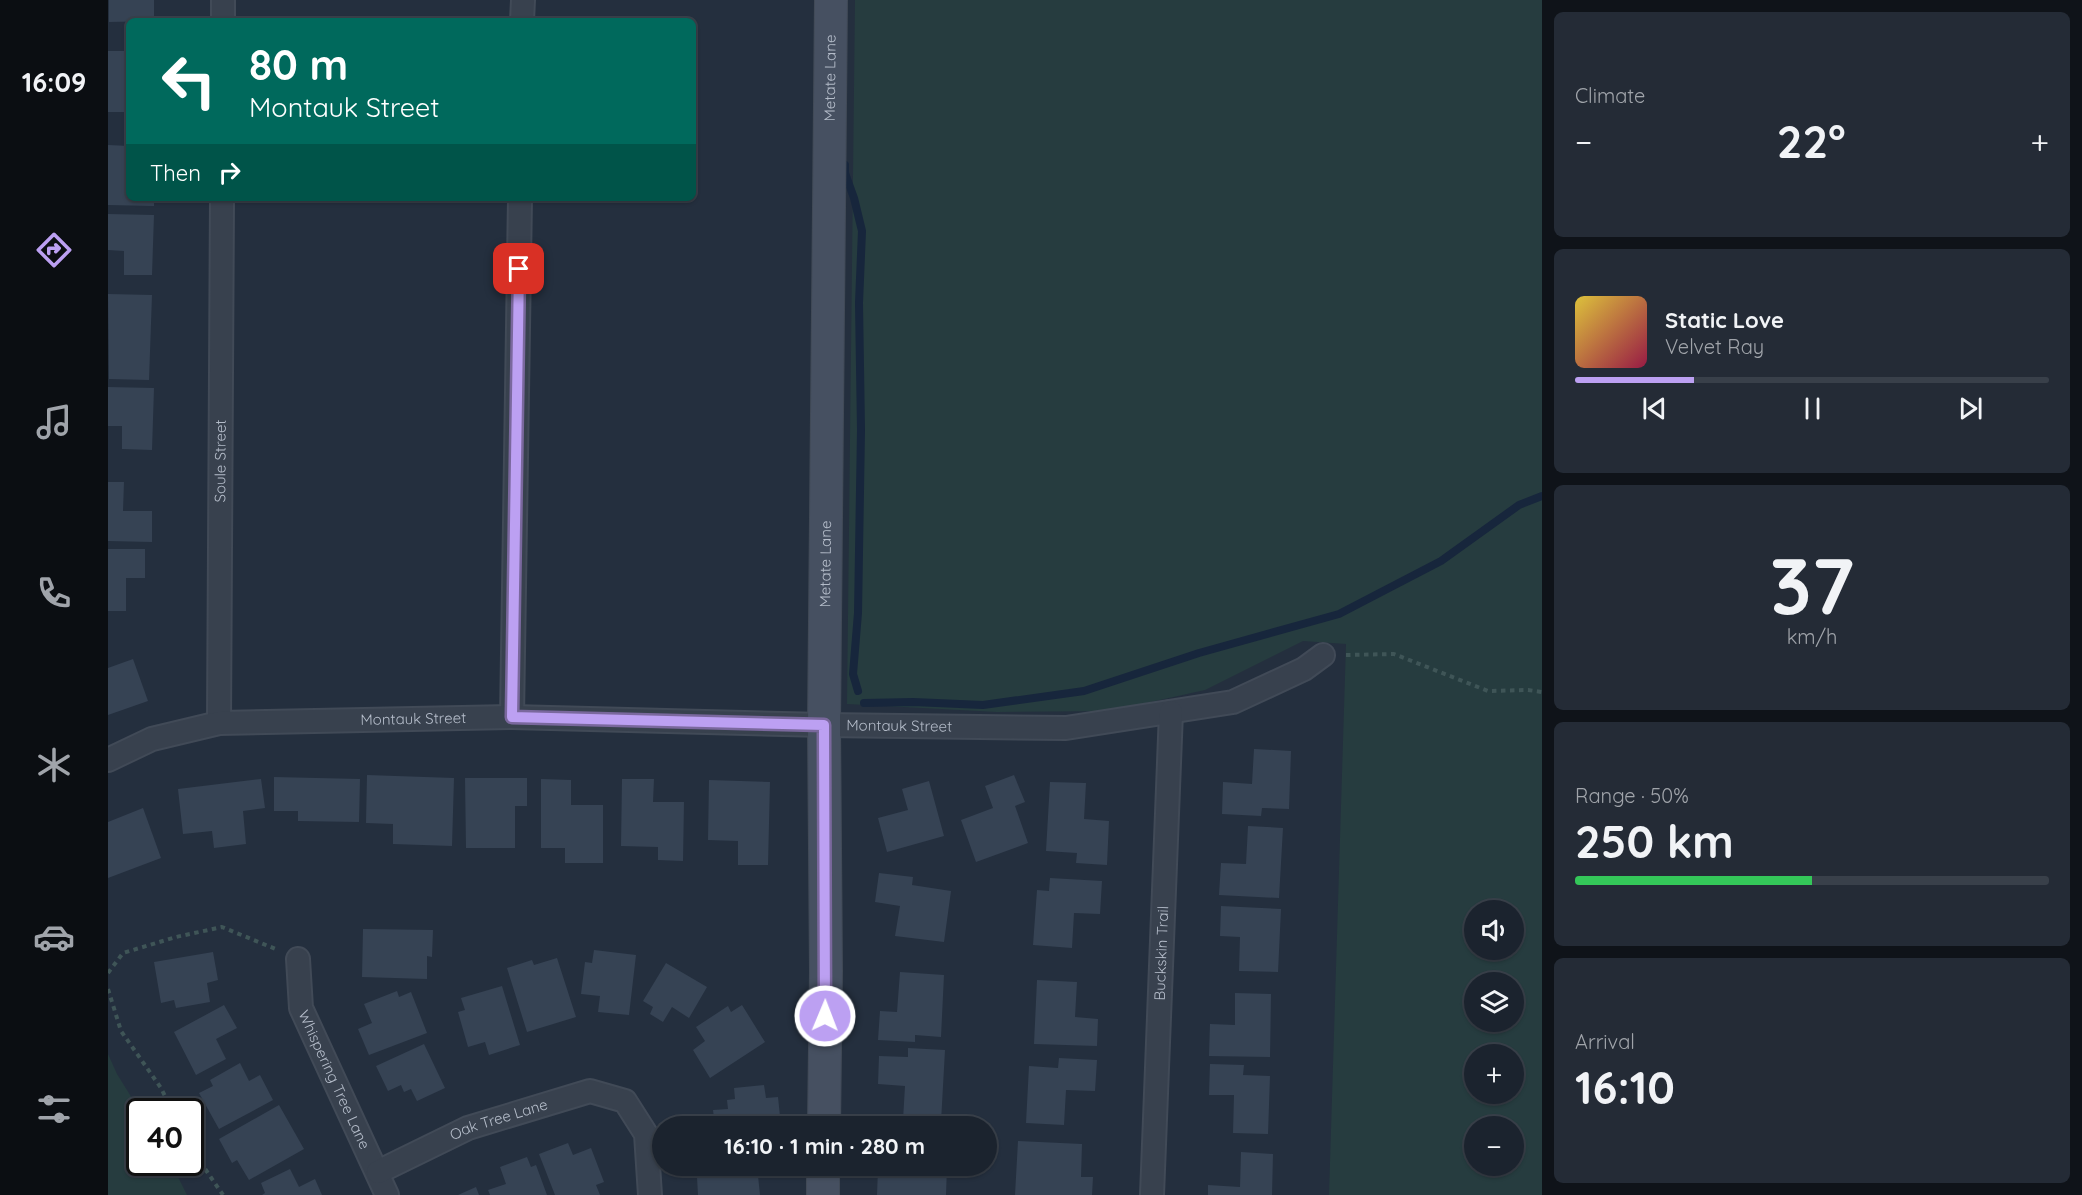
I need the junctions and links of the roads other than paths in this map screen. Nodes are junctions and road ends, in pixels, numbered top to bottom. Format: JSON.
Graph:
{"nodes":[{"id":1,"x":223,"y":0,"type":"edge"},
{"id":2,"x":522,"y":0,"type":"edge"},
{"id":3,"x":831,"y":0,"type":"edge"},
{"id":4,"x":223,"y":18,"type":"edge"},
{"id":5,"x":522,"y":18,"type":"edge"},
{"id":6,"x":222,"y":201,"type":"edge"},
{"id":7,"x":520,"y":201,"type":"edge"},
{"id":8,"x":1323,"y":655,"type":"road end"},
{"id":9,"x":1171,"y":712,"type":"junction"},
{"id":10,"x":512,"y":717,"type":"junction"},
{"id":11,"x":219,"y":723,"type":"junction"},
{"id":12,"x":824,"y":725,"type":"junction"},
{"id":13,"x":108,"y":760,"type":"edge"},
{"id":14,"x":298,"y":959,"type":"road end"},
{"id":15,"x":824,"y":1116,"type":"edge"},
{"id":16,"x":378,"y":1172,"type":"junction"},
{"id":17,"x":823,"y":1176,"type":"edge"},
{"id":18,"x":387,"y":1195,"type":"edge"},
{"id":19,"x":650,"y":1195,"type":"edge"},
{"id":20,"x":823,"y":1195,"type":"edge"},
{"id":21,"x":1152,"y":1195,"type":"edge"}],
"edges":[{"from":1,"to":4,"type":"street"},
{"from":2,"to":5,"type":"street"},
{"from":3,"to":12,"type":"street","name":"Metate Lane"},
{"from":6,"to":11,"type":"street","name":"Soule Street"},
{"from":7,"to":10,"type":"street"},
{"from":8,"to":9,"type":"street","name":"Montauk Street"},
{"from":9,"to":12,"type":"street","name":"Montauk Street"},
{"from":9,"to":21,"type":"street","name":"Buckskin Trail"},
{"from":10,"to":11,"type":"street","name":"Montauk Street"},
{"from":10,"to":12,"type":"street","name":"Montauk Street"},
{"from":11,"to":13,"type":"street","name":"Montauk Street"},
{"from":12,"to":15,"type":"street","name":"Metate Lane"},
{"from":14,"to":16,"type":"street","name":"Whispering Tree Lane"},
{"from":16,"to":18,"type":"street","name":"Whispering Tree Lane"},
{"from":16,"to":19,"type":"street","name":"Oak Tree Lane"},
{"from":17,"to":20,"type":"street"}]}
